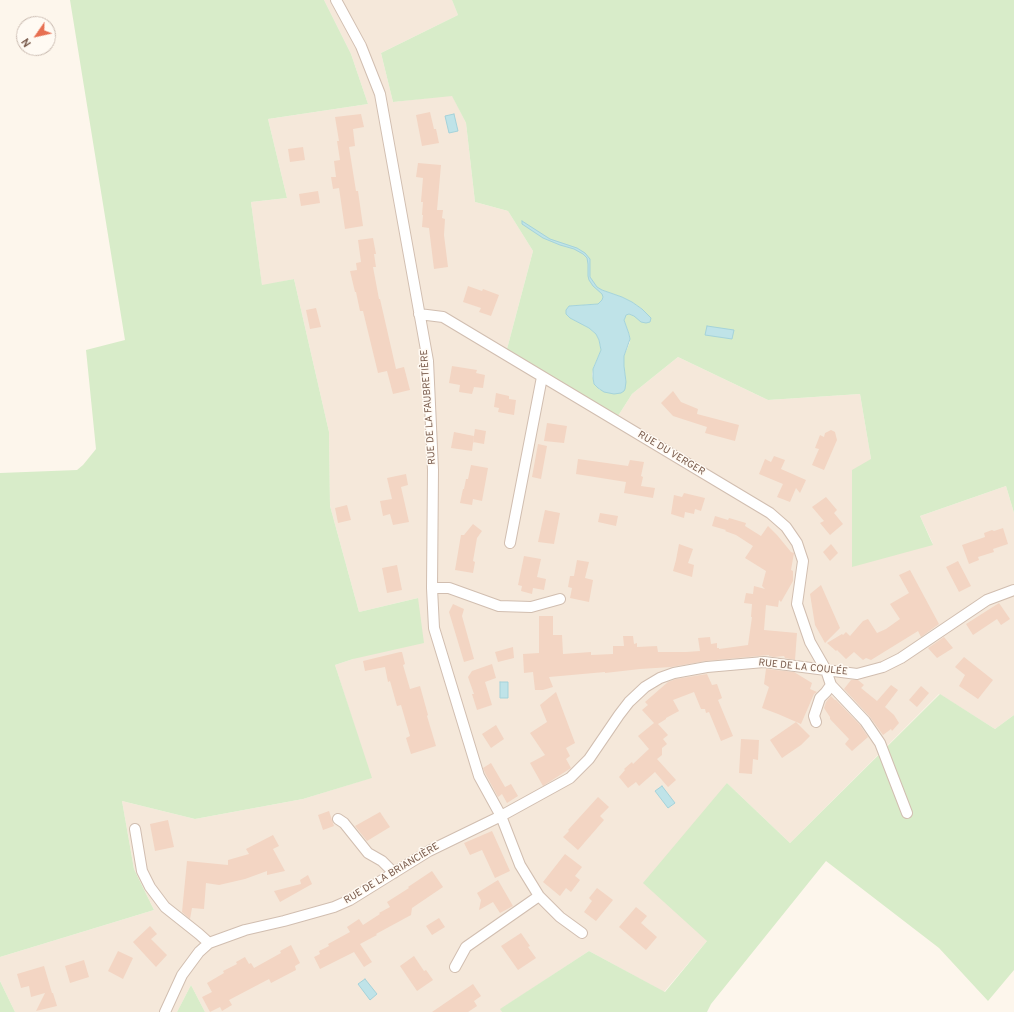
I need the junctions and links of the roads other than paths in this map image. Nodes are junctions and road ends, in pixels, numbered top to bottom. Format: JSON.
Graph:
{"nodes":[{"id":1,"x":336,"y":0,"type":"edge"},
{"id":2,"x":419,"y":314,"type":"junction"},
{"id":3,"x":542,"y":377,"type":"junction"},
{"id":4,"x":510,"y":543,"type":"dead end"},
{"id":5,"x":432,"y":588,"type":"junction"},
{"id":6,"x":1014,"y":590,"type":"edge"},
{"id":7,"x":560,"y":599,"type":"dead end"},
{"id":8,"x":826,"y":670,"type":"junction"},
{"id":9,"x":831,"y":685,"type":"junction"},
{"id":10,"x":816,"y":722,"type":"dead end"},
{"id":11,"x":589,"y":759,"type":"joint"},
{"id":12,"x":907,"y":813,"type":"dead end"},
{"id":13,"x":501,"y":816,"type":"junction"},
{"id":14,"x":338,"y":819,"type":"dead end"},
{"id":15,"x":135,"y":829,"type":"dead end"},
{"id":16,"x":394,"y":873,"type":"junction"},
{"id":17,"x":539,"y":896,"type":"junction"},
{"id":18,"x":582,"y":933,"type":"dead end"},
{"id":19,"x":209,"y":943,"type":"junction"},
{"id":20,"x":455,"y":967,"type":"dead end"},
{"id":21,"x":165,"y":1012,"type":"edge"}],
"edges":[{"from":1,"to":2,"type":"street","name":"RUE DE LA FAUBRETIÈRE"},
{"from":2,"to":3,"type":"street","name":"RUE DU VERGER"},
{"from":2,"to":5,"type":"street","name":"RUE DE LA FAUBRETIÈRE"},
{"from":3,"to":4,"type":"street"},
{"from":3,"to":8,"type":"street","name":"RUE DU VERGER"},
{"from":5,"to":7,"type":"street"},
{"from":5,"to":13,"type":"street","name":"RUE DE LA FAUBRETIÈRE"},
{"from":6,"to":8,"type":"street","name":"RUE DE LA COULÉE"},
{"from":8,"to":9,"type":"street","name":"RUE DU VERGER"},
{"from":8,"to":11,"type":"street","name":"RUE DE LA COULÉE"},
{"from":9,"to":10,"type":"street"},
{"from":9,"to":12,"type":"street"},
{"from":11,"to":13,"type":"street","name":"RUE DE LA BRIANCIÈRE"},
{"from":13,"to":16,"type":"street","name":"RUE DE LA BRIANCIÈRE"},
{"from":13,"to":17,"type":"street","name":"RUE DE LA FAUBRETIÈRE"},
{"from":14,"to":16,"type":"street"},
{"from":15,"to":19,"type":"street"},
{"from":16,"to":19,"type":"street","name":"RUE DE LA BRIANCIÈRE"},
{"from":17,"to":18,"type":"street","name":"RUE DE LA FAUBRETIÈRE"},
{"from":17,"to":20,"type":"street"},
{"from":19,"to":21,"type":"street","name":"RUE DE LA BRIANCIÈRE"}]}
